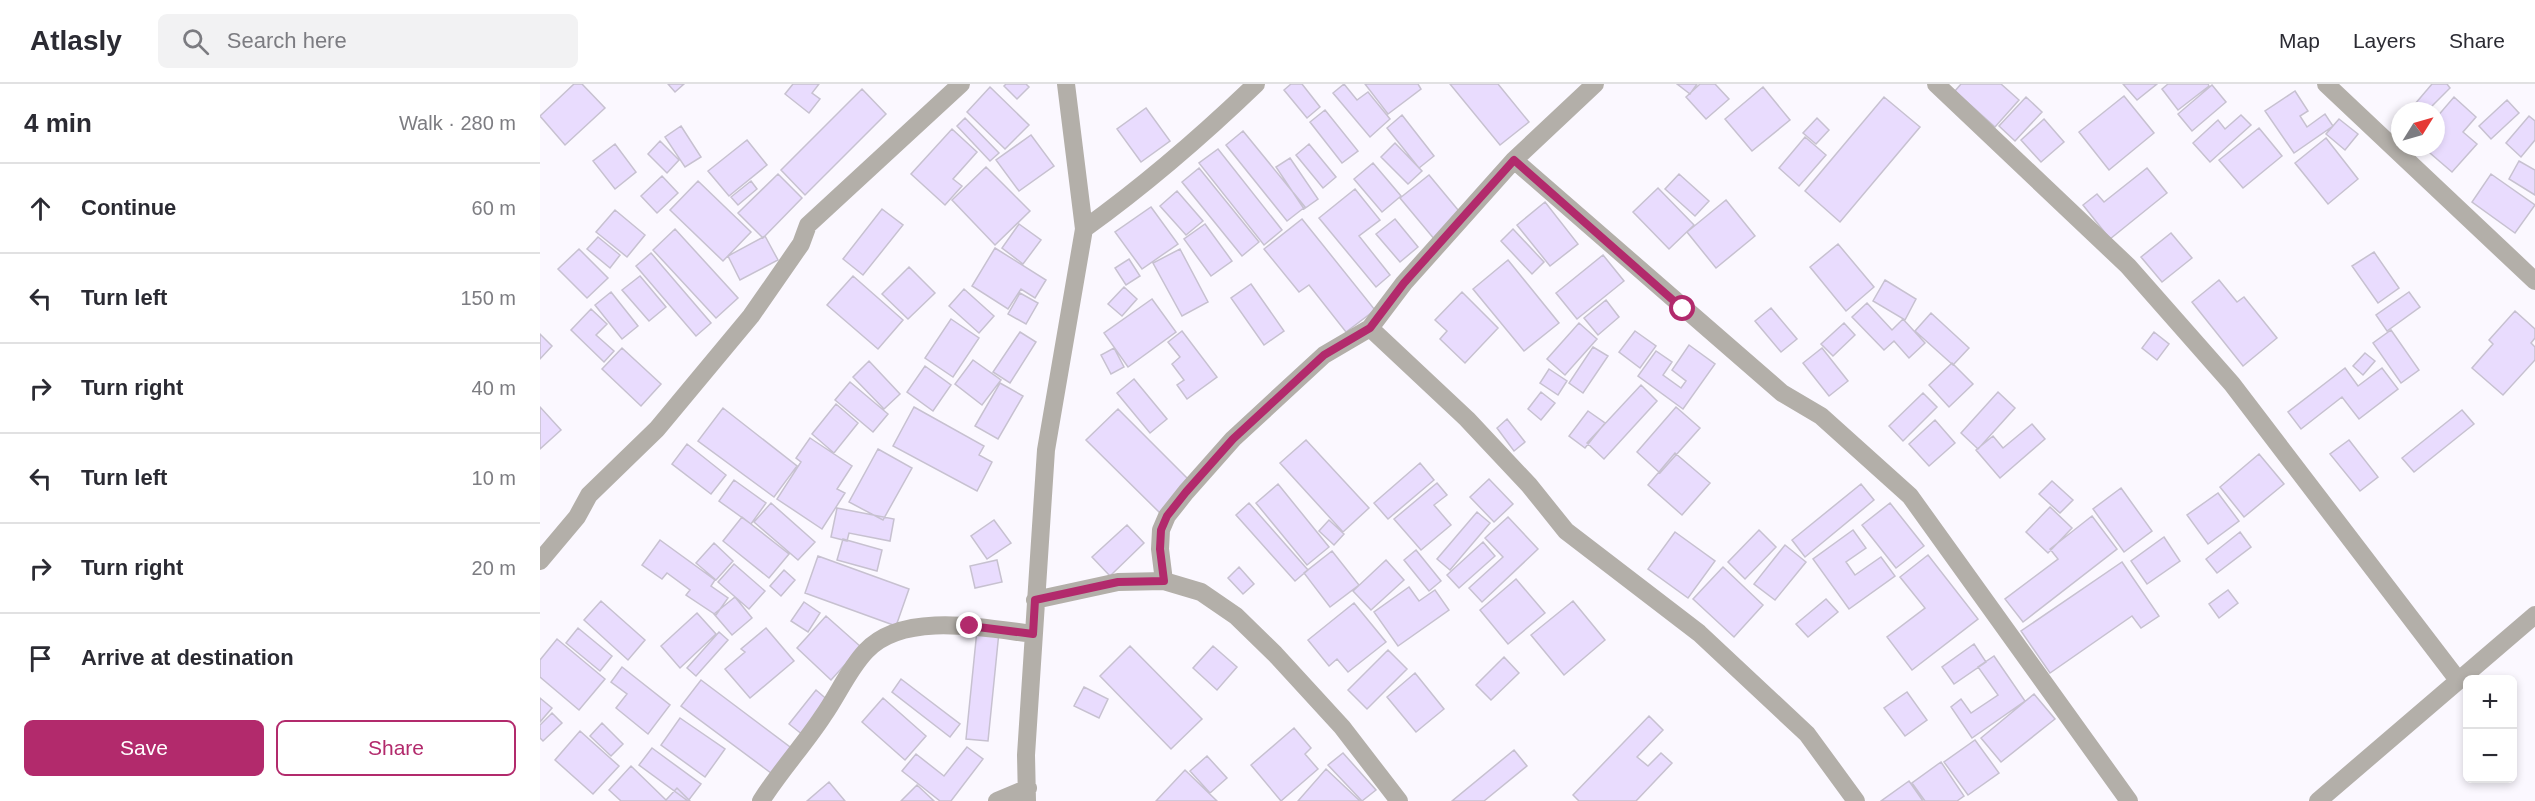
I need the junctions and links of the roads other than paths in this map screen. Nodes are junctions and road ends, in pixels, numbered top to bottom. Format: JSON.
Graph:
{"nodes":[{"id":1,"x":961,"y":84,"type":"edge"},
{"id":2,"x":1066,"y":84,"type":"edge"},
{"id":3,"x":1256,"y":84,"type":"edge"},
{"id":4,"x":1595,"y":84,"type":"edge"},
{"id":5,"x":1936,"y":84,"type":"edge"},
{"id":6,"x":2326,"y":84,"type":"edge"},
{"id":7,"x":1514,"y":160,"type":"junction"},
{"id":8,"x":1084,"y":229,"type":"junction"},
{"id":9,"x":2535,"y":281,"type":"edge"},
{"id":10,"x":1370,"y":328,"type":"junction"},
{"id":11,"x":540,"y":561,"type":"edge"},
{"id":12,"x":1164,"y":581,"type":"junction"},
{"id":13,"x":1035,"y":600,"type":"junction"},
{"id":14,"x":2535,"y":615,"type":"edge"},
{"id":15,"x":1033,"y":634,"type":"junction"},
{"id":16,"x":2457,"y":680,"type":"junction"},
{"id":17,"x":1028,"y":795,"type":"edge"},
{"id":18,"x":761,"y":801,"type":"edge"},
{"id":19,"x":997,"y":801,"type":"edge"},
{"id":20,"x":1399,"y":801,"type":"edge"},
{"id":21,"x":1856,"y":801,"type":"edge"},
{"id":22,"x":2129,"y":801,"type":"edge"},
{"id":23,"x":2318,"y":801,"type":"edge"}],
"edges":[{"from":1,"to":11,"type":"street"},
{"from":2,"to":8,"type":"street"},
{"from":3,"to":8,"type":"street"},
{"from":4,"to":7,"type":"street"},
{"from":5,"to":16,"type":"street"},
{"from":6,"to":9,"type":"street"},
{"from":7,"to":10,"type":"street"},
{"from":7,"to":22,"type":"street"},
{"from":8,"to":13,"type":"street"},
{"from":10,"to":12,"type":"street"},
{"from":10,"to":21,"type":"street"},
{"from":12,"to":13,"type":"street"},
{"from":12,"to":20,"type":"street"},
{"from":13,"to":15,"type":"street"},
{"from":14,"to":16,"type":"street"},
{"from":15,"to":17,"type":"street"},
{"from":15,"to":18,"type":"street"},
{"from":16,"to":23,"type":"street"},
{"from":17,"to":19,"type":"street"}]}
